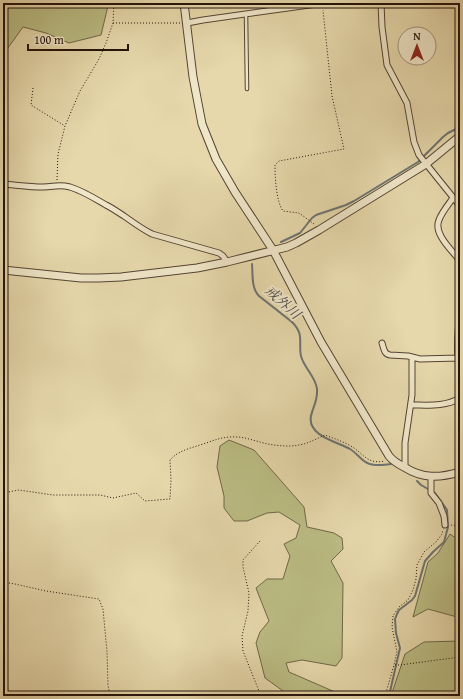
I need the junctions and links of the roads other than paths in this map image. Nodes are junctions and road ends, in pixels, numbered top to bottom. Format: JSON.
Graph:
{"nodes":[{"id":1,"x":184,"y":3,"type":"edge"},
{"id":2,"x":323,"y":3,"type":"edge"},
{"id":3,"x":381,"y":3,"type":"edge"},
{"id":4,"x":246,"y":14,"type":"junction"},
{"id":5,"x":186,"y":23,"type":"junction"},
{"id":6,"x":247,"y":89,"type":"dead end"},
{"id":7,"x":460,"y":136,"type":"edge"},
{"id":8,"x":426,"y":164,"type":"junction"},
{"id":9,"x":3,"y":184,"type":"edge"},
{"id":10,"x":453,"y":198,"type":"junction"},
{"id":11,"x":460,"y":206,"type":"edge"},
{"id":12,"x":273,"y":250,"type":"junction"},
{"id":13,"x":460,"y":261,"type":"edge"},
{"id":14,"x":227,"y":262,"type":"junction"},
{"id":15,"x":3,"y":270,"type":"edge"},
{"id":16,"x":460,"y":313,"type":"edge"},
{"id":17,"x":382,"y":343,"type":"dead end"},
{"id":18,"x":412,"y":357,"type":"junction"},
{"id":19,"x":458,"y":358,"type":"junction"},
{"id":20,"x":460,"y":370,"type":"edge"},
{"id":21,"x":460,"y":398,"type":"edge"},
{"id":22,"x":412,"y":405,"type":"junction"},
{"id":23,"x":3,"y":436,"type":"edge"},
{"id":24,"x":3,"y":460,"type":"edge"},
{"id":25,"x":405,"y":468,"type":"junction"},
{"id":26,"x":460,"y":472,"type":"edge"},
{"id":27,"x":431,"y":476,"type":"junction"},
{"id":28,"x":445,"y":525,"type":"road end"}],
"edges":[{"from":1,"to":5,"type":"street"},
{"from":2,"to":4,"type":"street"},
{"from":3,"to":8,"type":"street"},
{"from":4,"to":5,"type":"street"},
{"from":4,"to":6,"type":"lane"},
{"from":5,"to":12,"type":"street"},
{"from":7,"to":8,"type":"street"},
{"from":8,"to":10,"type":"street"},
{"from":8,"to":12,"type":"street"},
{"from":9,"to":14,"type":"street"},
{"from":10,"to":11,"type":"street"},
{"from":10,"to":13,"type":"street"},
{"from":12,"to":14,"type":"street"},
{"from":12,"to":25,"type":"street"},
{"from":14,"to":15,"type":"street"},
{"from":16,"to":19,"type":"street"},
{"from":17,"to":18,"type":"street"},
{"from":18,"to":19,"type":"street"},
{"from":18,"to":22,"type":"street"},
{"from":19,"to":20,"type":"street"},
{"from":21,"to":22,"type":"street"},
{"from":22,"to":25,"type":"street"},
{"from":23,"to":24,"type":"street"},
{"from":25,"to":27,"type":"street"},
{"from":26,"to":27,"type":"street"},
{"from":27,"to":28,"type":"street"}]}
